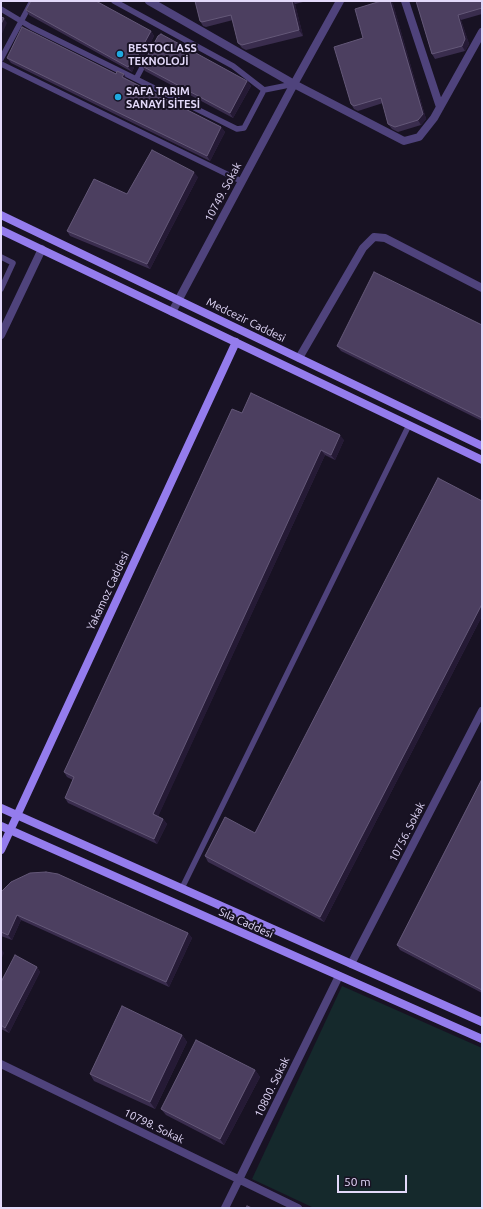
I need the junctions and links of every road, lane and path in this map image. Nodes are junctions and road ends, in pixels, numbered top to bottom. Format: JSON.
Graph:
{"nodes":[{"id":1,"x":32,"y":1,"type":"edge"},
{"id":2,"x":114,"y":1,"type":"edge"},
{"id":3,"x":149,"y":1,"type":"edge"},
{"id":4,"x":340,"y":1,"type":"edge"},
{"id":5,"x":405,"y":1,"type":"edge"},
{"id":6,"x":1,"y":9,"type":"edge"},
{"id":7,"x":21,"y":21,"type":"junction"},
{"id":8,"x":164,"y":28,"type":"junction"},
{"id":9,"x":482,"y":32,"type":"edge"},
{"id":10,"x":160,"y":34,"type":"edge"},
{"id":11,"x":150,"y":54,"type":"edge"},
{"id":12,"x":1,"y":59,"type":"edge"},
{"id":13,"x":1,"y":64,"type":"edge"},
{"id":14,"x":136,"y":79,"type":"junction"},
{"id":15,"x":294,"y":84,"type":"junction"},
{"id":16,"x":264,"y":90,"type":"junction"},
{"id":17,"x":440,"y":107,"type":"junction"},
{"id":18,"x":242,"y":181,"type":"junction"},
{"id":19,"x":1,"y":215,"type":"edge"},
{"id":20,"x":1,"y":230,"type":"edge"},
{"id":21,"x":42,"y":249,"type":"junction"},
{"id":22,"x":1,"y":257,"type":"edge"},
{"id":23,"x":482,"y":288,"type":"edge"},
{"id":24,"x":1,"y":289,"type":"edge"},
{"id":25,"x":178,"y":300,"type":"junction"},
{"id":26,"x":172,"y":312,"type":"junction"},
{"id":27,"x":1,"y":335,"type":"edge"},
{"id":28,"x":236,"y":342,"type":"junction"},
{"id":29,"x":299,"y":358,"type":"junction"},
{"id":30,"x":409,"y":425,"type":"junction"},
{"id":31,"x":482,"y":446,"type":"edge"},
{"id":32,"x":482,"y":460,"type":"edge"},
{"id":33,"x":482,"y":711,"type":"edge"},
{"id":34,"x":1,"y":808,"type":"edge"},
{"id":35,"x":17,"y":815,"type":"junction"},
{"id":36,"x":1,"y":826,"type":"edge"},
{"id":37,"x":10,"y":830,"type":"junction"},
{"id":38,"x":1,"y":850,"type":"edge"},
{"id":39,"x":182,"y":888,"type":"junction"},
{"id":40,"x":351,"y":964,"type":"junction"},
{"id":41,"x":339,"y":976,"type":"junction"},
{"id":42,"x":482,"y":1022,"type":"edge"},
{"id":43,"x":482,"y":1039,"type":"edge"},
{"id":44,"x":1,"y":1064,"type":"edge"},
{"id":45,"x":239,"y":1179,"type":"junction"},
{"id":46,"x":225,"y":1208,"type":"edge"},
{"id":47,"x":298,"y":1208,"type":"edge"}],
"edges":[{"from":1,"to":7,"type":"lane"},
{"from":2,"to":8,"type":"lane"},
{"from":3,"to":15,"type":"street"},
{"from":4,"to":15,"type":"street","name":"10749. Sokak"},
{"from":5,"to":17,"type":"street"},
{"from":6,"to":7,"type":"lane"},
{"from":7,"to":12,"type":"lane"},
{"from":7,"to":14,"type":"lane"},
{"from":8,"to":10,"type":"lane"},
{"from":8,"to":16,"type":"lane"},
{"from":9,"to":17,"type":"street"},
{"from":11,"to":14,"type":"lane"},
{"from":13,"to":18,"type":"lane"},
{"from":14,"to":16,"type":"lane"},
{"from":15,"to":16,"type":"lane"},
{"from":15,"to":17,"type":"street"},
{"from":15,"to":18,"type":"street","name":"10749. Sokak"},
{"from":18,"to":25,"type":"street","name":"10749. Sokak"},
{"from":19,"to":25,"type":"street","name":"Medcezir Caddesi"},
{"from":20,"to":21,"type":"street"},
{"from":21,"to":26,"type":"street"},
{"from":21,"to":27,"type":"street"},
{"from":22,"to":24,"type":"lane"},
{"from":23,"to":29,"type":"street"},
{"from":25,"to":26,"type":"street","name":"10749. Sokak"},
{"from":25,"to":29,"type":"street","name":"Medcezir Caddesi"},
{"from":26,"to":28,"type":"street"},
{"from":28,"to":30,"type":"street"},
{"from":28,"to":35,"type":"street","name":"Yakamoz Caddesi"},
{"from":29,"to":31,"type":"street","name":"Medcezir Caddesi"},
{"from":30,"to":32,"type":"street"},
{"from":30,"to":39,"type":"lane"},
{"from":33,"to":40,"type":"street","name":"10756. Sokak"},
{"from":34,"to":35,"type":"street"},
{"from":35,"to":37,"type":"street","name":"Yakamoz Caddesi"},
{"from":35,"to":39,"type":"street"},
{"from":36,"to":37,"type":"street","name":"Sıla Caddesi"},
{"from":37,"to":38,"type":"street","name":"Yakamoz Caddesi"},
{"from":37,"to":41,"type":"street","name":"Sıla Caddesi"},
{"from":39,"to":40,"type":"street"},
{"from":40,"to":42,"type":"street"},
{"from":41,"to":43,"type":"street","name":"Sıla Caddesi"},
{"from":41,"to":45,"type":"street","name":"10800. Sokak"},
{"from":44,"to":45,"type":"street","name":"10798. Sokak"},
{"from":45,"to":46,"type":"street","name":"10800. Sokak"},
{"from":45,"to":47,"type":"street","name":"10798. Sokak"}]}
